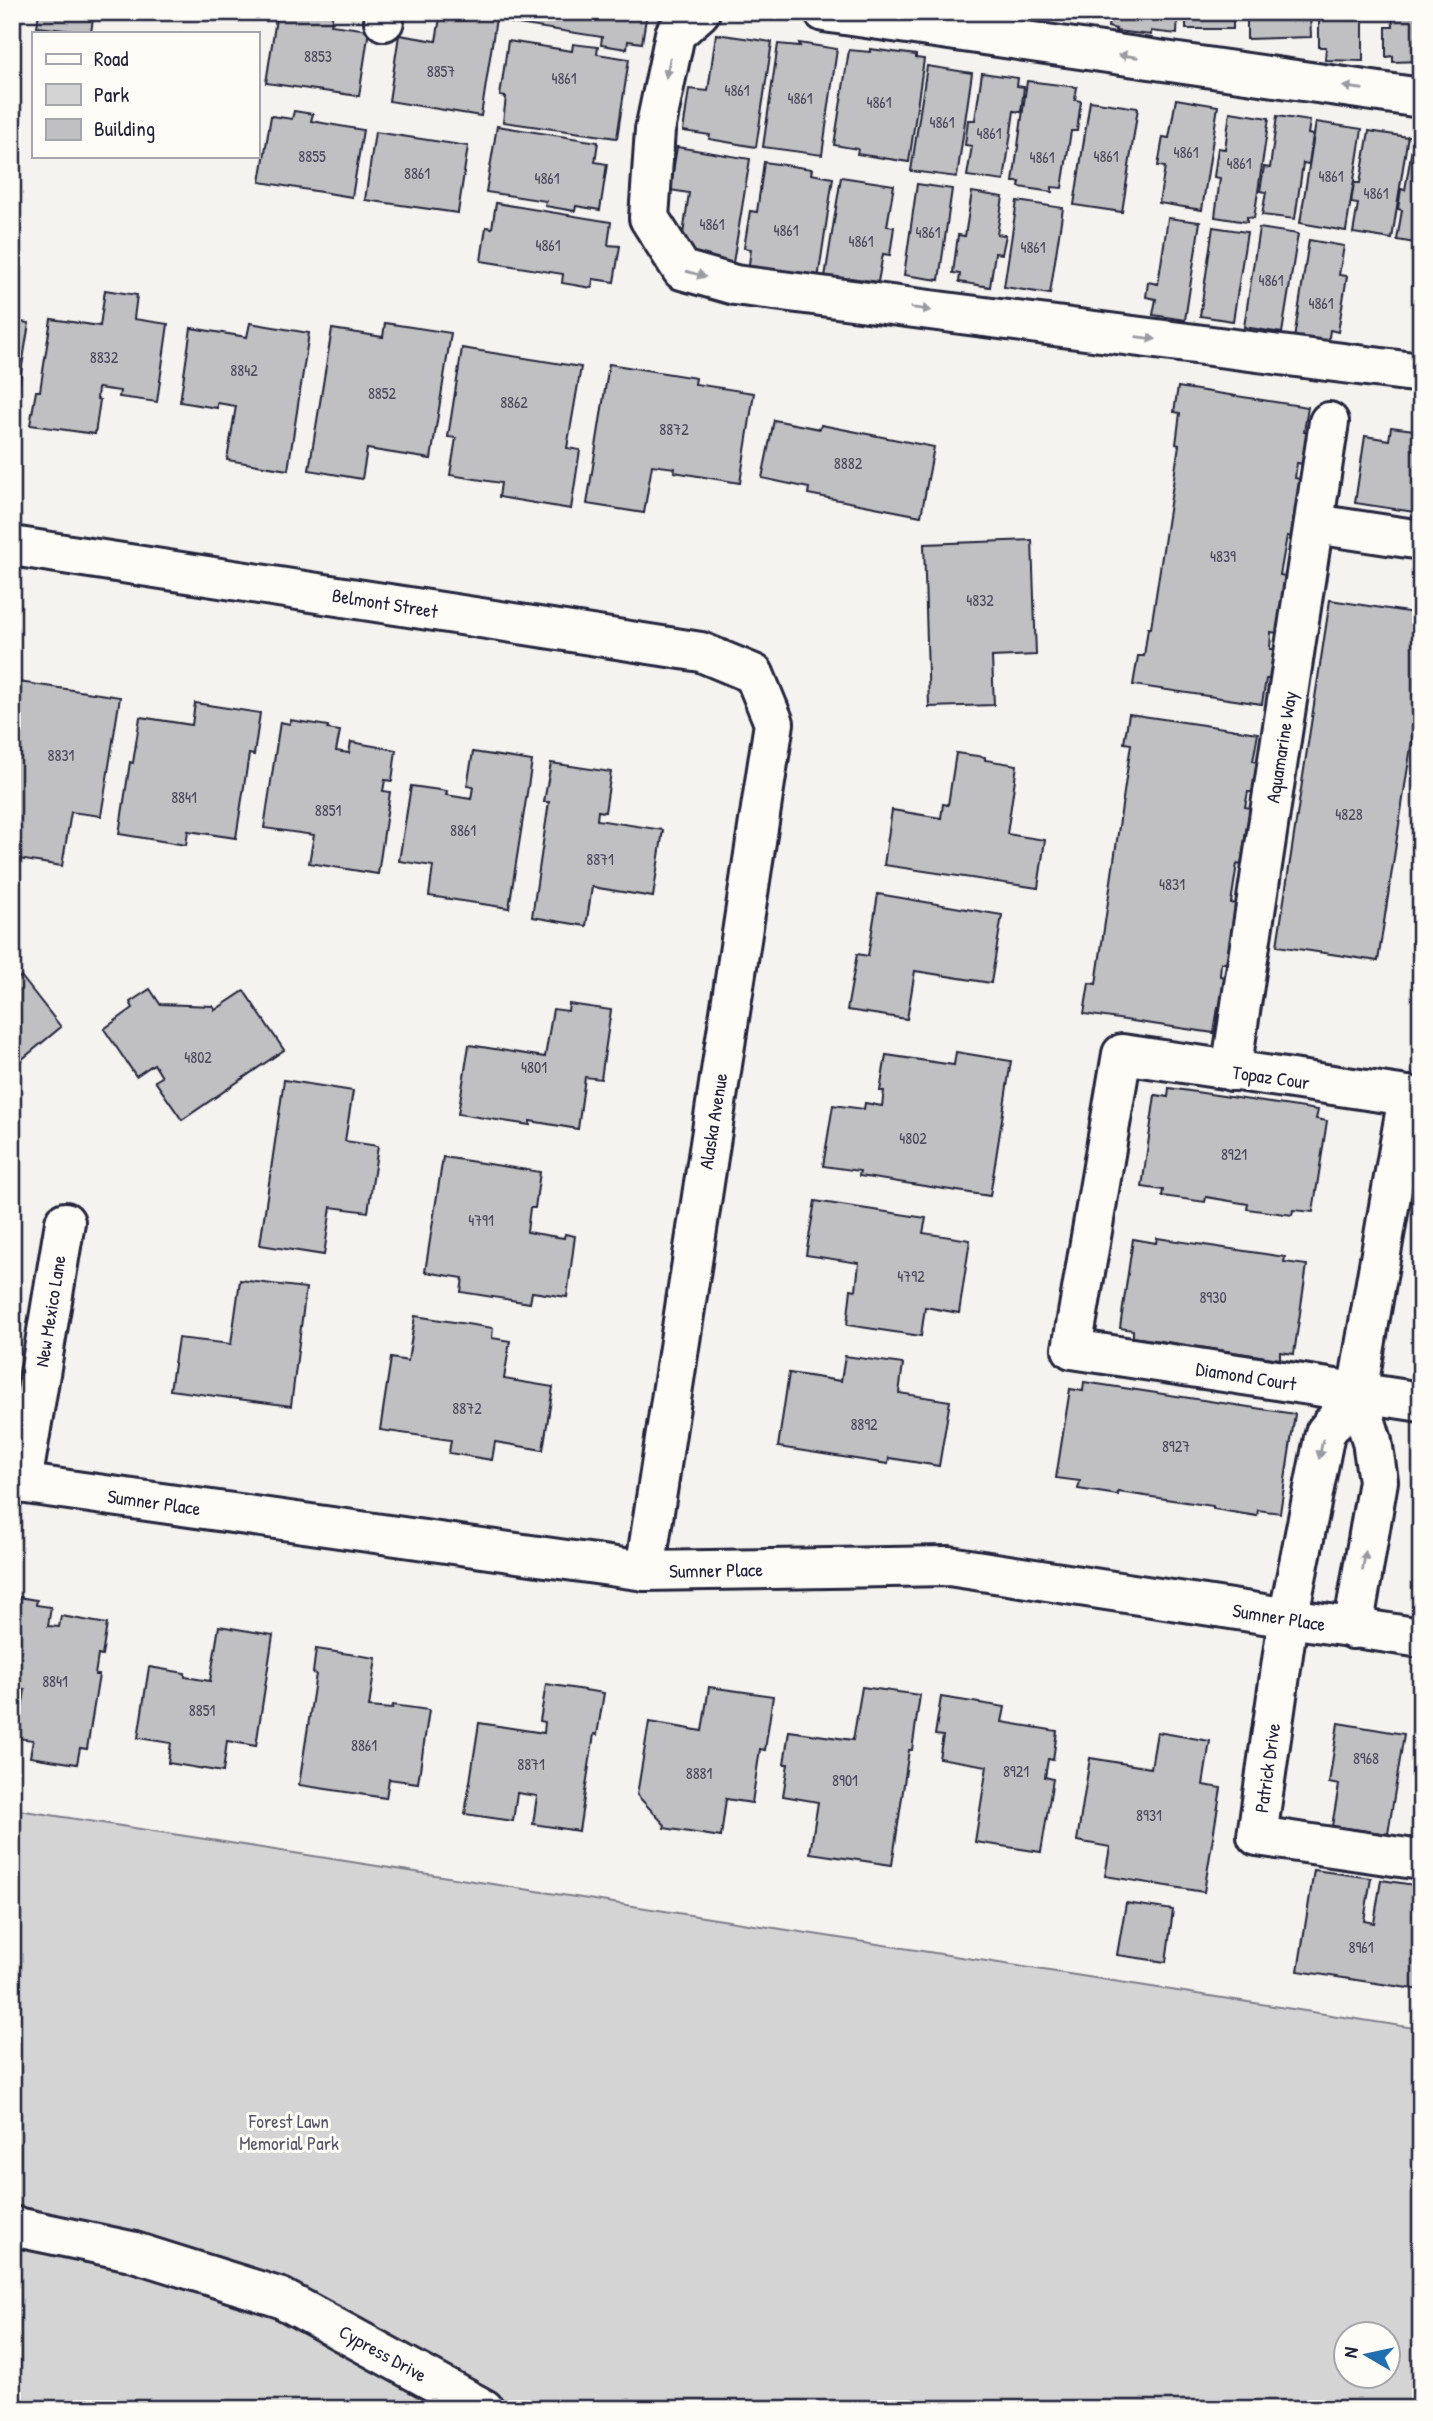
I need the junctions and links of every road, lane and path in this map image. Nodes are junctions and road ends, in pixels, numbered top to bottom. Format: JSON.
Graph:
{"nodes":[{"id":1,"x":700,"y":12,"type":"edge"},
{"id":2,"x":824,"y":12,"type":"edge"},
{"id":3,"x":1421,"y":98,"type":"edge"},
{"id":4,"x":1421,"y":373,"type":"edge"},
{"id":5,"x":1329,"y":422,"type":"dead end"},
{"id":6,"x":1315,"y":524,"type":"junction"},
{"id":7,"x":1421,"y":540,"type":"edge"},
{"id":8,"x":12,"y":546,"type":"edge"},
{"id":9,"x":754,"y":674,"type":"joint"},
{"id":10,"x":1231,"y":1071,"type":"junction"},
{"id":11,"x":1414,"y":1097,"type":"edge"},
{"id":12,"x":65,"y":1222,"type":"dead end"},
{"id":13,"x":1072,"y":1349,"type":"joint"},
{"id":14,"x":1357,"y":1393,"type":"junction"},
{"id":15,"x":1421,"y":1402,"type":"edge"},
{"id":16,"x":17,"y":1483,"type":"edge"},
{"id":17,"x":645,"y":1571,"type":"junction"},
{"id":18,"x":1288,"y":1619,"type":"junction"},
{"id":19,"x":1353,"y":1629,"type":"junction"},
{"id":20,"x":1421,"y":1638,"type":"edge"},
{"id":21,"x":1421,"y":1860,"type":"edge"},
{"id":22,"x":12,"y":2226,"type":"edge"},
{"id":23,"x":484,"y":2409,"type":"edge"}],
"edges":[{"from":1,"to":4,"type":"street","one_way":true},
{"from":3,"to":2,"type":"street","one_way":true},
{"from":5,"to":6,"type":"street","name":"Aquamarine Way"},
{"from":6,"to":7,"type":"street"},
{"from":6,"to":10,"type":"street","name":"Aquamarine Way"},
{"from":8,"to":9,"type":"street","name":"Belmont Street"},
{"from":9,"to":17,"type":"street","name":"Alaska Avenue"},
{"from":10,"to":11,"type":"street","name":"Topaz Cour"},
{"from":10,"to":13,"type":"street","name":"Topaz Cour"},
{"from":11,"to":14,"type":"street"},
{"from":12,"to":16,"type":"street","name":"New Mexico Lane"},
{"from":13,"to":14,"type":"street","name":"Diamond Court"},
{"from":14,"to":15,"type":"street","name":"Diamond Court"},
{"from":14,"to":18,"type":"street","one_way":true},
{"from":19,"to":14,"type":"street","one_way":true},
{"from":16,"to":17,"type":"street","name":"Sumner Place"},
{"from":17,"to":18,"type":"street","name":"Sumner Place"},
{"from":18,"to":19,"type":"street","name":"Sumner Place"},
{"from":18,"to":21,"type":"street","name":"Patrick Drive"},
{"from":19,"to":20,"type":"street","name":"Sumner Place"},
{"from":22,"to":23,"type":"street","name":"Cypress Drive"}]}
